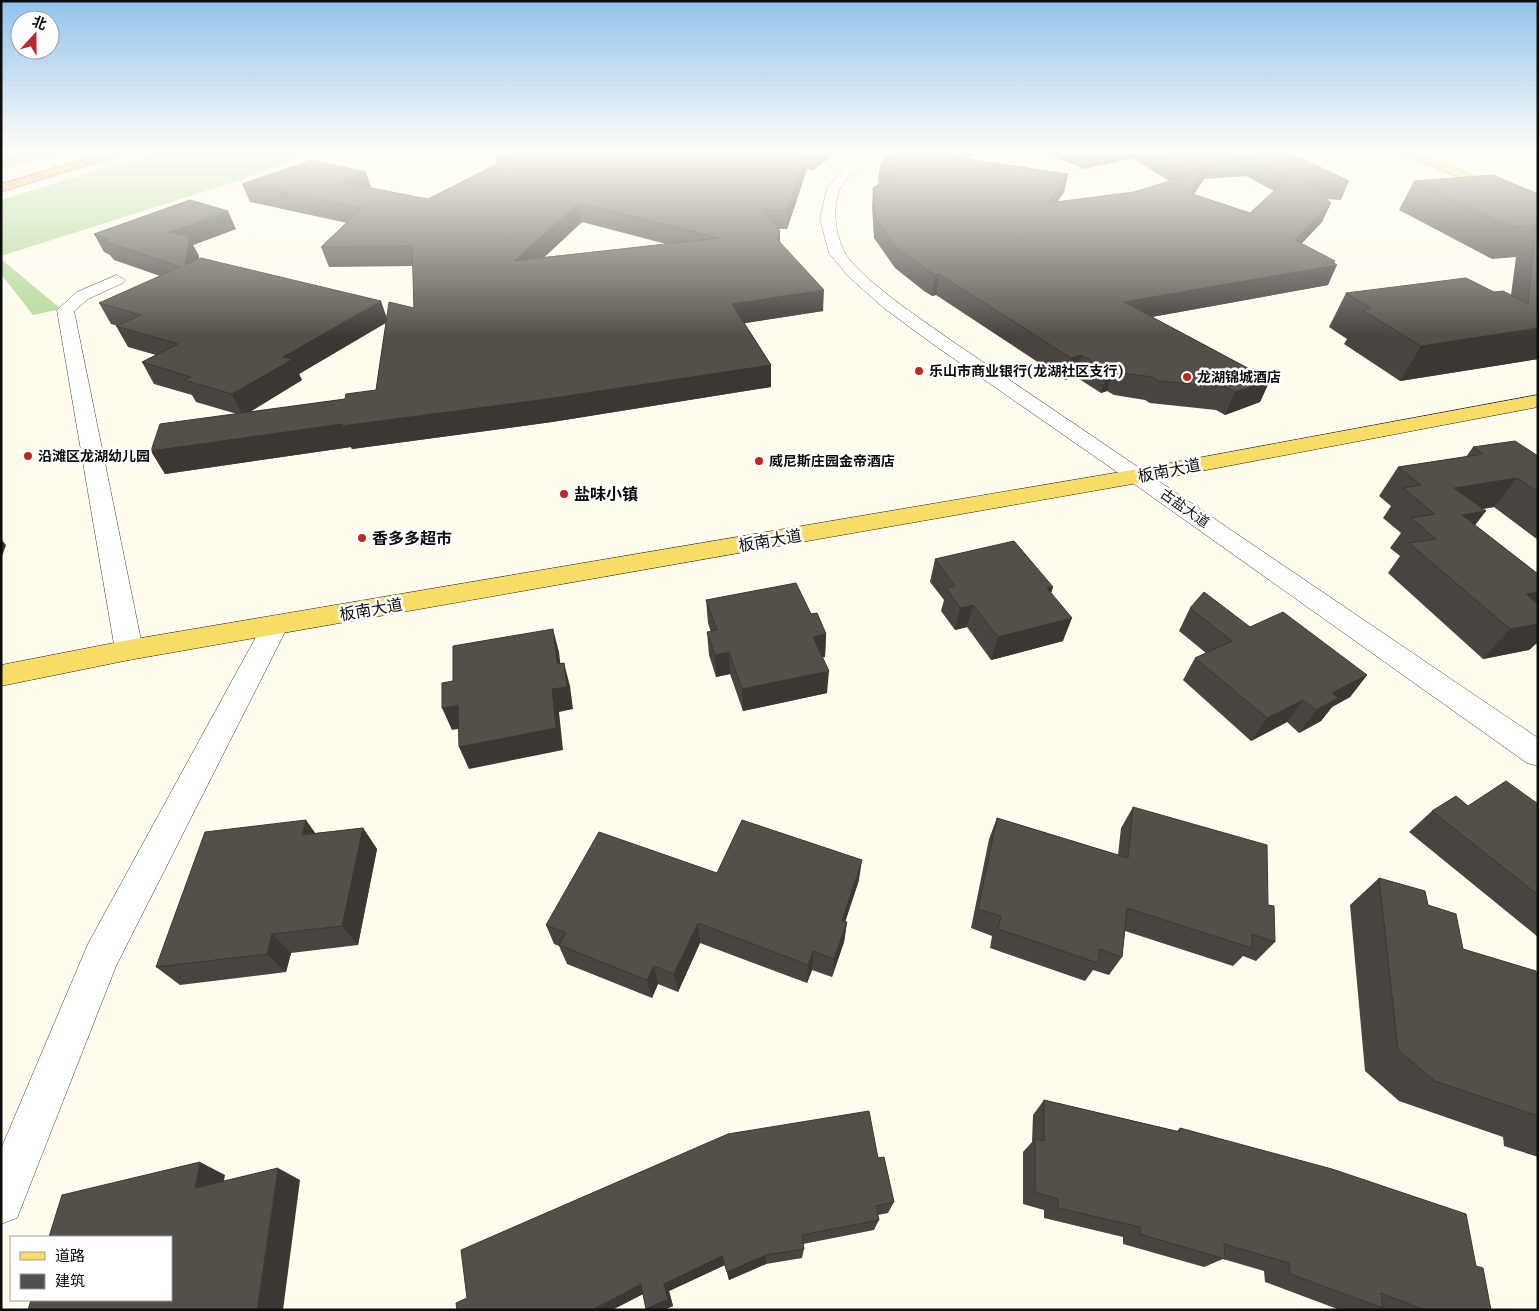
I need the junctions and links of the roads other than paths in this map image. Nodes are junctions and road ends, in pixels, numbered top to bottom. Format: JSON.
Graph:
{"nodes":[{"id":1,"x":828,"y":214,"type":"edge"},
{"id":2,"x":117,"y":280,"type":"dead end"},
{"id":3,"x":1538,"y":401,"type":"edge"},
{"id":4,"x":1138,"y":476,"type":"junction"},
{"id":5,"x":275,"y":626,"type":"junction"},
{"id":6,"x":129,"y":650,"type":"junction"},
{"id":7,"x":1,"y":676,"type":"edge"},
{"id":8,"x":1538,"y":754,"type":"edge"},
{"id":9,"x":1,"y":1202,"type":"edge"}],
"edges":[{"from":1,"to":4,"type":"street","name":"古盐大道"},
{"from":2,"to":6,"type":"street"},
{"from":3,"to":4,"type":"main road","name":"板南大道"},
{"from":4,"to":5,"type":"main road","name":"板南大道"},
{"from":4,"to":8,"type":"street","name":"古盐大道"},
{"from":5,"to":6,"type":"main road","name":"板南大道"},
{"from":5,"to":9,"type":"street"},
{"from":6,"to":7,"type":"main road","name":"板南大道"}]}
